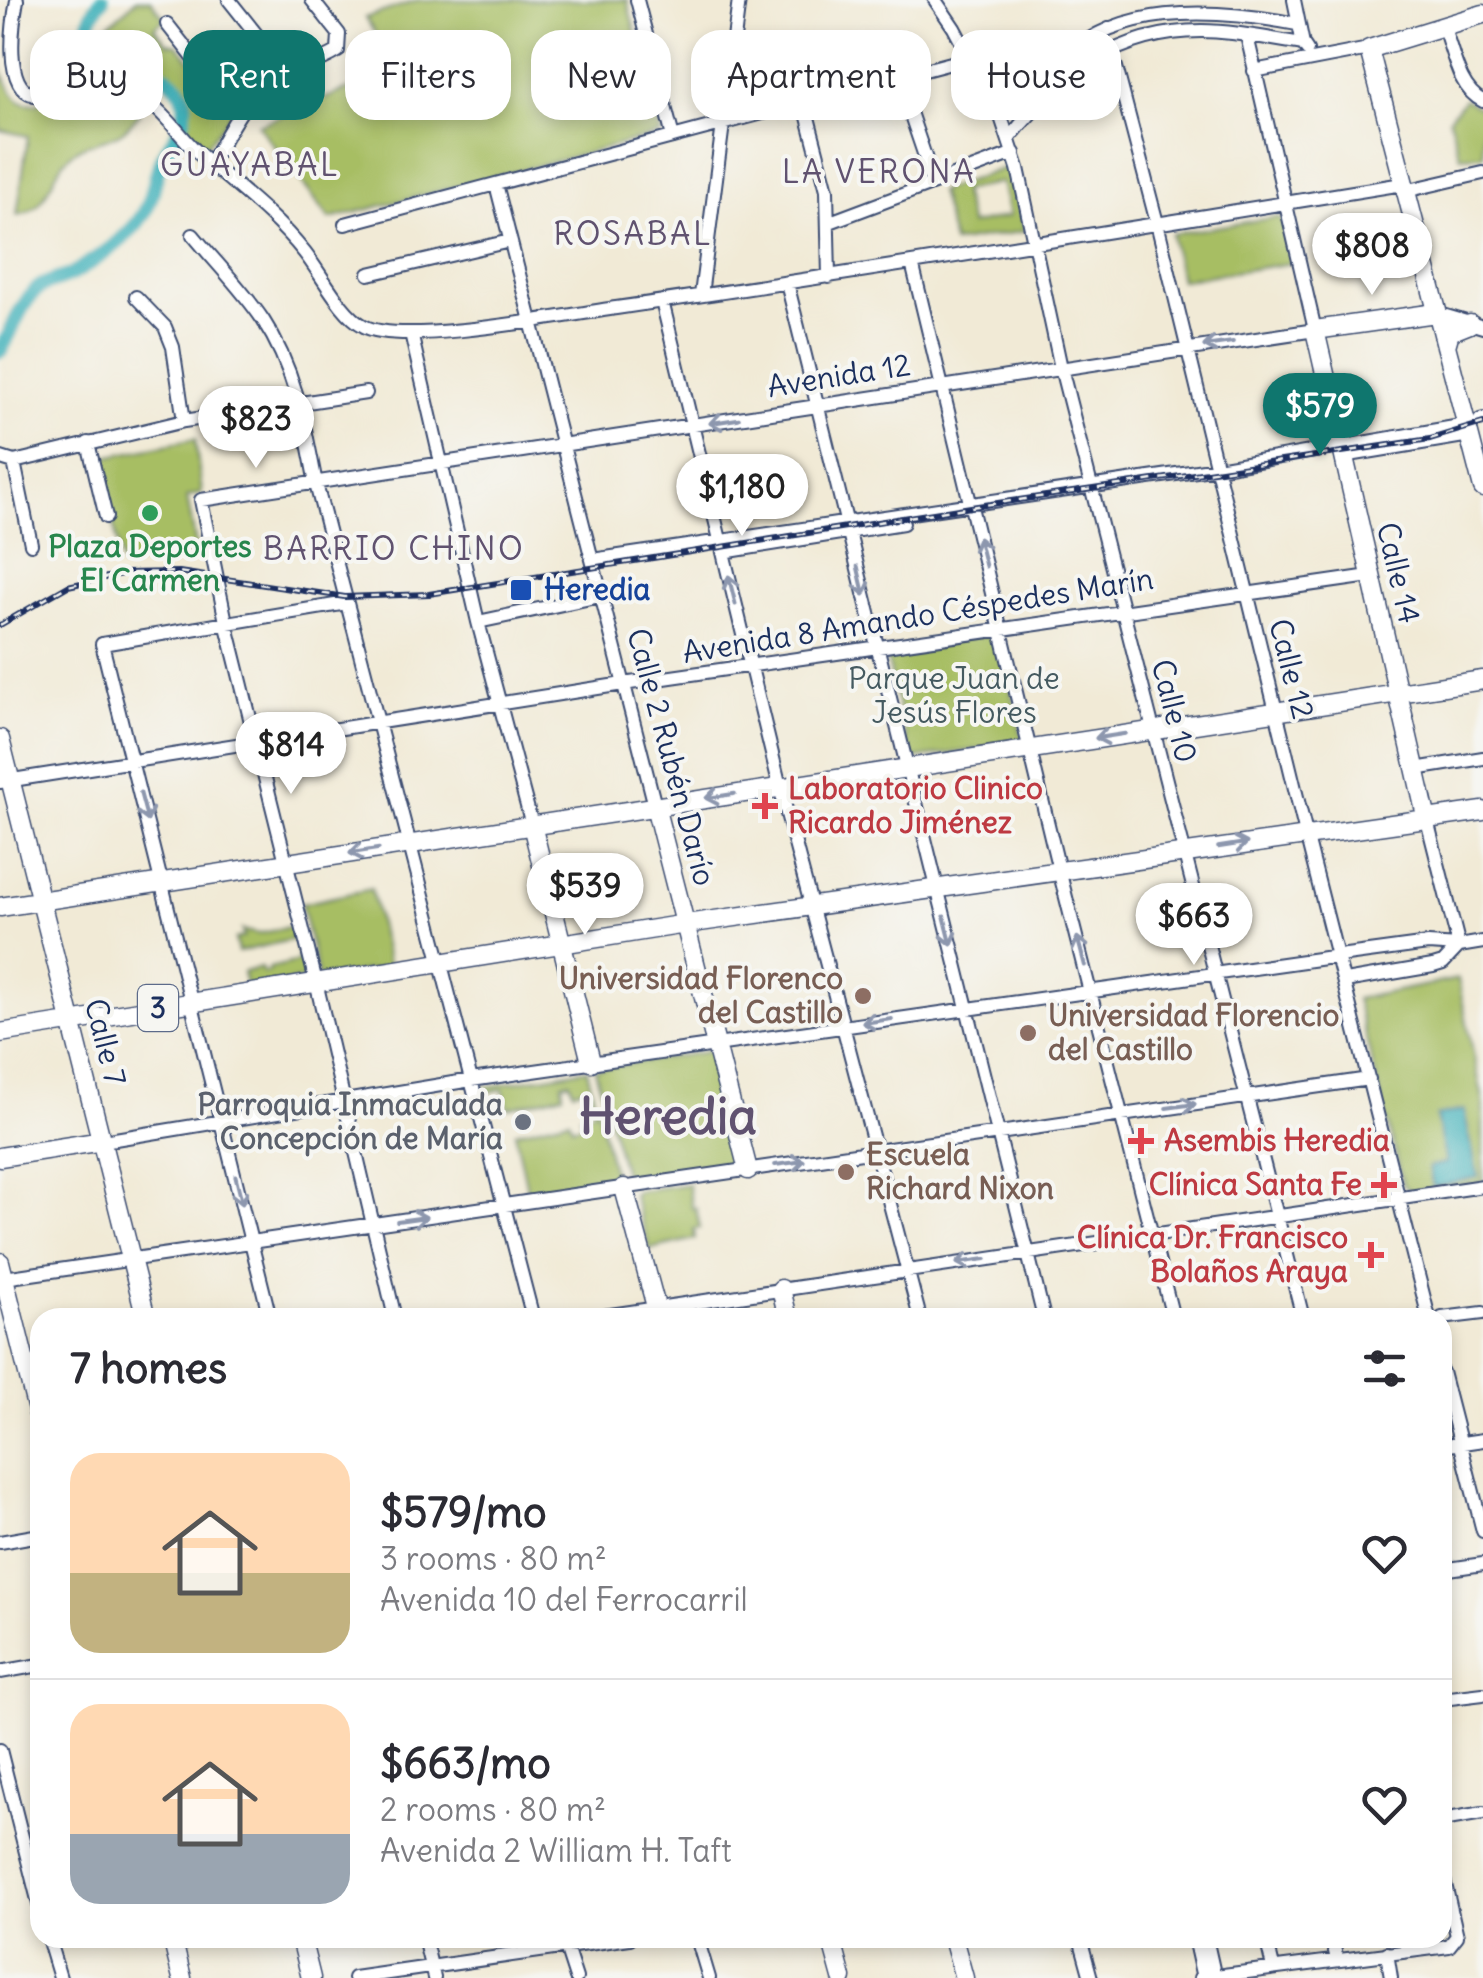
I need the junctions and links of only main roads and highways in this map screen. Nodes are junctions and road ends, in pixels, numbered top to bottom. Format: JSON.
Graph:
{"nodes":[{"id":1,"x":1483,"y":14,"type":"edge"},
{"id":2,"x":1436,"y":312,"type":"junction"},
{"id":3,"x":1476,"y":326,"type":"edge"},
{"id":4,"x":1314,"y":330,"type":"joint"},
{"id":5,"x":1446,"y":346,"type":"junction"},
{"id":6,"x":1475,"y":425,"type":"edge"},
{"id":7,"x":1483,"y":488,"type":"edge"},
{"id":8,"x":1483,"y":680,"type":"edge"},
{"id":9,"x":1398,"y":693,"type":"junction"},
{"id":10,"x":2,"y":771,"type":"edge"},
{"id":11,"x":655,"y":806,"type":"junction"},
{"id":12,"x":1483,"y":811,"type":"edge"},
{"id":13,"x":1428,"y":820,"type":"junction"},
{"id":14,"x":532,"y":824,"type":"junction"},
{"id":15,"x":43,"y":900,"type":"junction"},
{"id":16,"x":0,"y":907,"type":"edge"},
{"id":17,"x":686,"y":924,"type":"junction"},
{"id":18,"x":562,"y":943,"type":"junction"},
{"id":19,"x":72,"y":1022,"type":"junction"},
{"id":20,"x":0,"y":1033,"type":"edge"},
{"id":21,"x":591,"y":1062,"type":"road end"},
{"id":22,"x":102,"y":1141,"type":"junction"},
{"id":23,"x":0,"y":1157,"type":"edge"},
{"id":24,"x":748,"y":1170,"type":"road end"},
{"id":25,"x":624,"y":1188,"type":"road end"},
{"id":26,"x":2,"y":1270,"type":"edge"},
{"id":27,"x":780,"y":1289,"type":"road end"},
{"id":28,"x":144,"y":1308,"type":"edge"},
{"id":29,"x":657,"y":1308,"type":"edge"},
{"id":30,"x":785,"y":1308,"type":"edge"},
{"id":31,"x":30,"y":1373,"type":"edge"},
{"id":32,"x":174,"y":1948,"type":"edge"},
{"id":33,"x":304,"y":1948,"type":"edge"},
{"id":34,"x":834,"y":1948,"type":"edge"},
{"id":35,"x":956,"y":1948,"type":"edge"},
{"id":36,"x":182,"y":1978,"type":"edge"},
{"id":37,"x":311,"y":1978,"type":"edge"},
{"id":38,"x":842,"y":1978,"type":"edge"},
{"id":39,"x":964,"y":1978,"type":"edge"}],
"edges":[{"from":1,"to":2,"type":"main road"},
{"from":2,"to":4,"type":"main road","name":"Avenida 12"},
{"from":2,"to":5,"type":"main road"},
{"from":3,"to":5,"type":"main road"},
{"from":4,"to":9,"type":"main road","name":"Calle 14"},
{"from":5,"to":6,"type":"main road"},
{"from":6,"to":7,"type":"main road"},
{"from":8,"to":9,"type":"main road"},
{"from":9,"to":11,"type":"main road","one_way":true},
{"from":9,"to":13,"type":"main road","name":"Calle 14"},
{"from":10,"to":15,"type":"main road","name":"Calle 7"},
{"from":11,"to":14,"type":"main road"},
{"from":11,"to":17,"type":"main road","name":"Calle 2 Rubén Darío"},
{"from":12,"to":13,"type":"main road","number":"3"},
{"from":17,"to":13,"type":"main road","number":"3","one_way":true},
{"from":14,"to":15,"type":"main road","one_way":true},
{"from":14,"to":18,"type":"main road"},
{"from":15,"to":16,"type":"main road"},
{"from":15,"to":19,"type":"main road","name":"Calle 7"},
{"from":17,"to":18,"type":"main road","number":"3"},
{"from":17,"to":24,"type":"main road","name":"Calle 2 Rubén Darío"},
{"from":18,"to":19,"type":"main road","number":"3"},
{"from":18,"to":21,"type":"main road"},
{"from":19,"to":20,"type":"main road","number":"3"},
{"from":19,"to":22,"type":"main road","name":"Calle 7"},
{"from":22,"to":23,"type":"main road"},
{"from":22,"to":28,"type":"main road","name":"Calle 7"},
{"from":25,"to":29,"type":"main road"},
{"from":26,"to":31,"type":"main road"},
{"from":27,"to":30,"type":"main road"},
{"from":32,"to":36,"type":"main road"},
{"from":33,"to":37,"type":"main road"},
{"from":34,"to":38,"type":"main road"},
{"from":35,"to":39,"type":"main road"}]}
